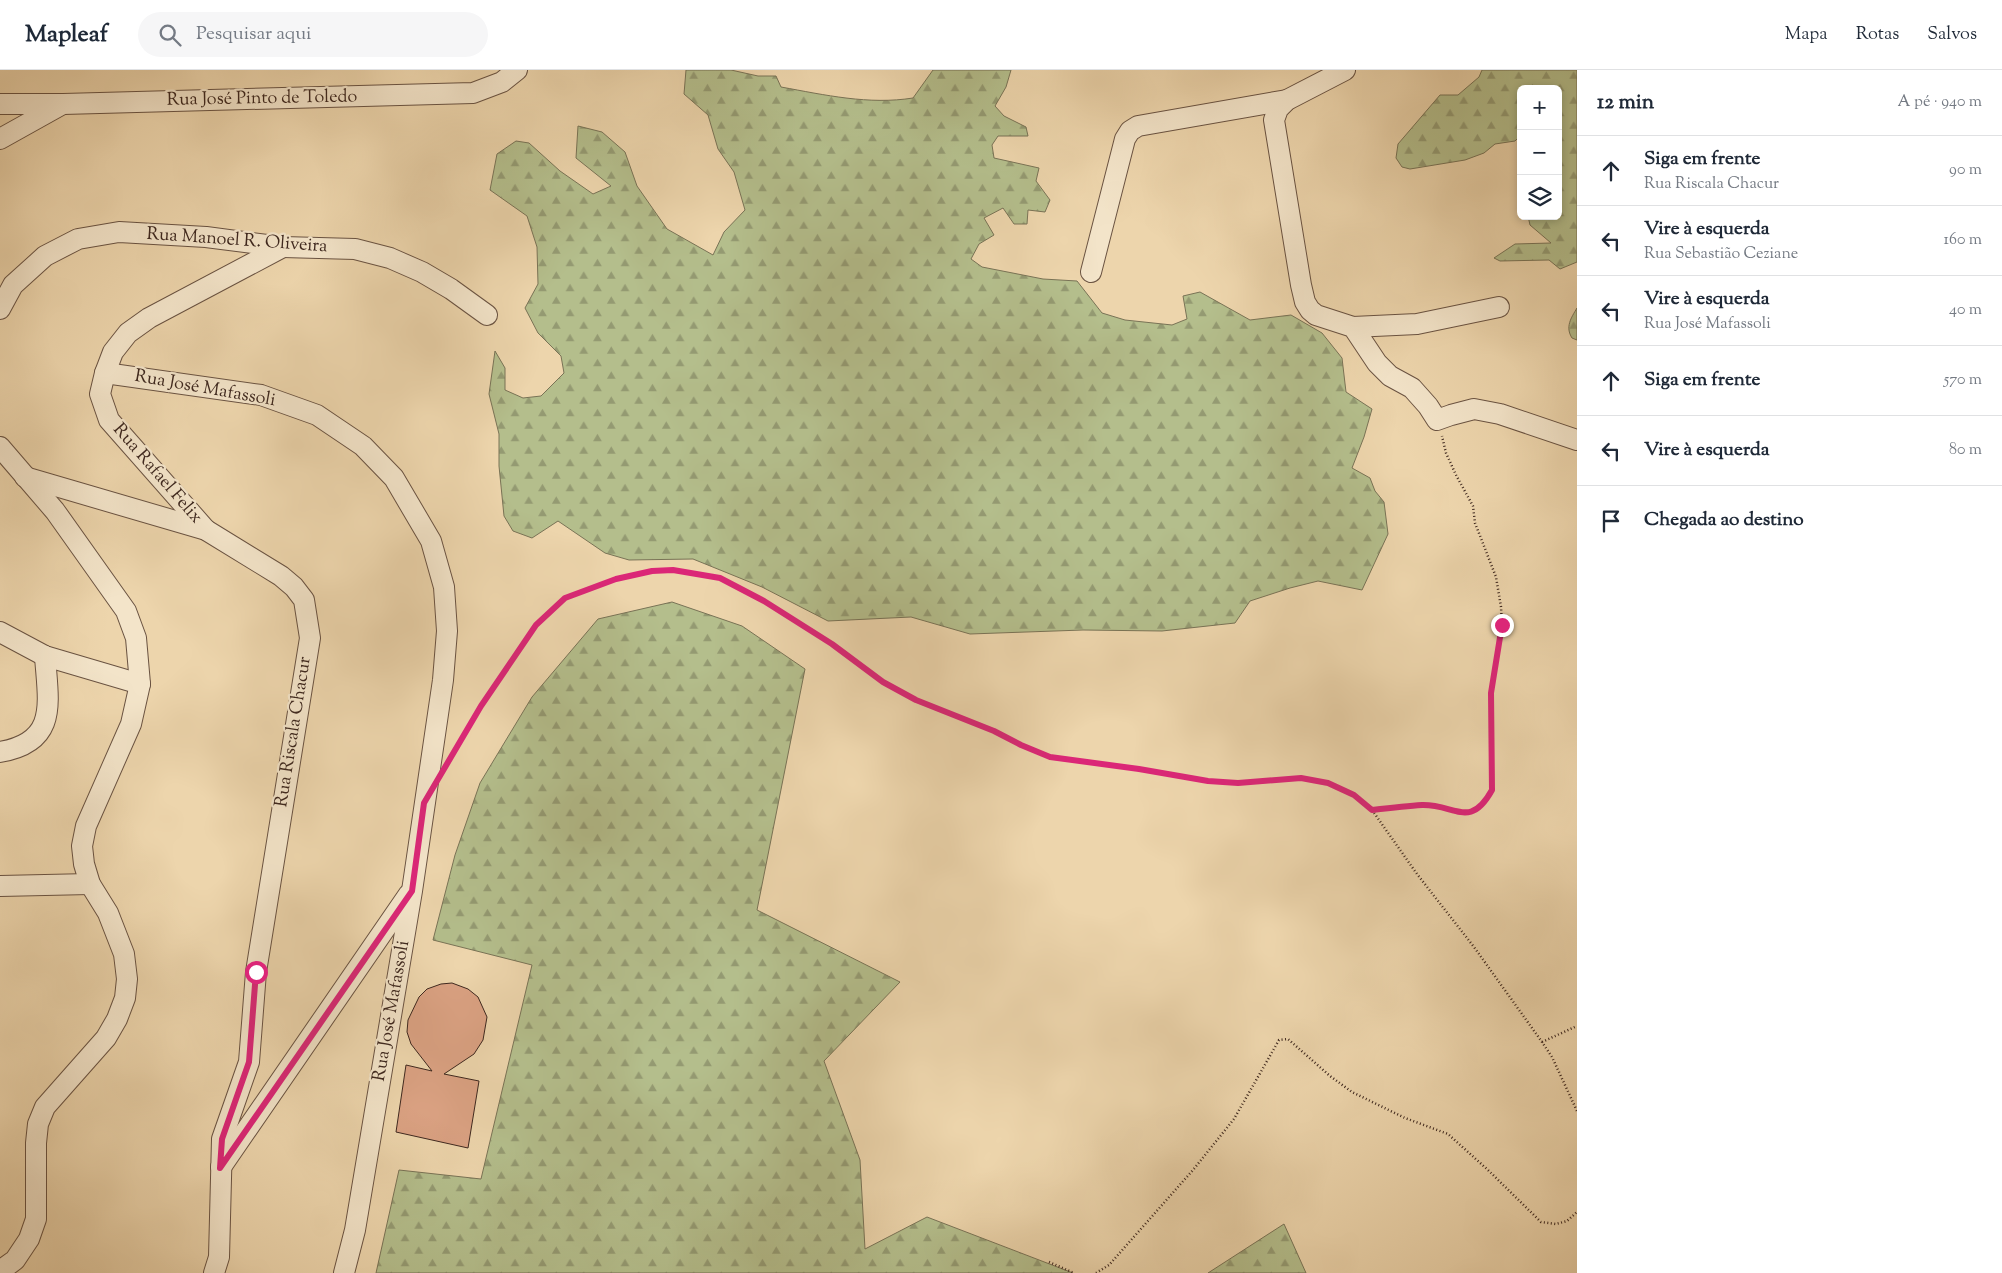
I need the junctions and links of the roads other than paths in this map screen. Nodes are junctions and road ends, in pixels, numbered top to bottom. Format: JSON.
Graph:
{"nodes":[{"id":1,"x":517,"y":70,"type":"edge"},
{"id":2,"x":1345,"y":70,"type":"edge"},
{"id":3,"x":1287,"y":100,"type":"junction"},
{"id":4,"x":0,"y":104,"type":"edge"},
{"id":5,"x":63,"y":104,"type":"junction"},
{"id":6,"x":0,"y":138,"type":"edge"},
{"id":7,"x":283,"y":247,"type":"junction"},
{"id":8,"x":1091,"y":272,"type":"dead end"},
{"id":9,"x":1498,"y":307,"type":"dead end"},
{"id":10,"x":0,"y":309,"type":"edge"},
{"id":11,"x":487,"y":315,"type":"dead end"},
{"id":12,"x":1353,"y":327,"type":"junction"},
{"id":13,"x":105,"y":373,"type":"junction"},
{"id":14,"x":1577,"y":440,"type":"edge"},
{"id":15,"x":0,"y":447,"type":"edge"},
{"id":16,"x":25,"y":477,"type":"junction"},
{"id":17,"x":206,"y":530,"type":"junction"},
{"id":18,"x":0,"y":632,"type":"edge"},
{"id":19,"x":45,"y":656,"type":"junction"},
{"id":20,"x":140,"y":684,"type":"junction"},
{"id":21,"x":0,"y":752,"type":"edge"},
{"id":22,"x":90,"y":884,"type":"junction"},
{"id":23,"x":0,"y":886,"type":"edge"},
{"id":24,"x":412,"y":891,"type":"junction"},
{"id":25,"x":220,"y":1168,"type":"junction"},
{"id":26,"x":0,"y":1271,"type":"edge"},
{"id":27,"x":214,"y":1273,"type":"edge"},
{"id":28,"x":344,"y":1273,"type":"edge"}],
"edges":[{"from":1,"to":5,"type":"street","name":"Rua José Pinto de Toledo"},
{"from":2,"to":3,"type":"street"},
{"from":3,"to":8,"type":"street"},
{"from":3,"to":12,"type":"street"},
{"from":4,"to":5,"type":"street","name":"Rua José Pinto de Toledo"},
{"from":5,"to":6,"type":"street"},
{"from":7,"to":10,"type":"street","name":"Rua Manoel R. Oliveira"},
{"from":7,"to":11,"type":"street","name":"Rua Manoel R. Oliveira"},
{"from":7,"to":13,"type":"street","name":"Rua Rafael Felix"},
{"from":9,"to":12,"type":"street"},
{"from":12,"to":14,"type":"street"},
{"from":13,"to":17,"type":"street","name":"Rua Rafael Felix"},
{"from":13,"to":24,"type":"street","name":"Rua José Mafassoli"},
{"from":15,"to":16,"type":"street"},
{"from":16,"to":17,"type":"street","name":"Rua Riscala Chacur"},
{"from":16,"to":20,"type":"street"},
{"from":17,"to":25,"type":"street","name":"Rua Riscala Chacur"},
{"from":18,"to":19,"type":"street"},
{"from":19,"to":20,"type":"street"},
{"from":19,"to":21,"type":"street"},
{"from":20,"to":22,"type":"street"},
{"from":22,"to":23,"type":"street"},
{"from":22,"to":26,"type":"street"},
{"from":24,"to":25,"type":"street"},
{"from":24,"to":28,"type":"street","name":"Rua José Mafassoli"},
{"from":25,"to":27,"type":"street","name":"Rua Riscala Chacur"}]}
